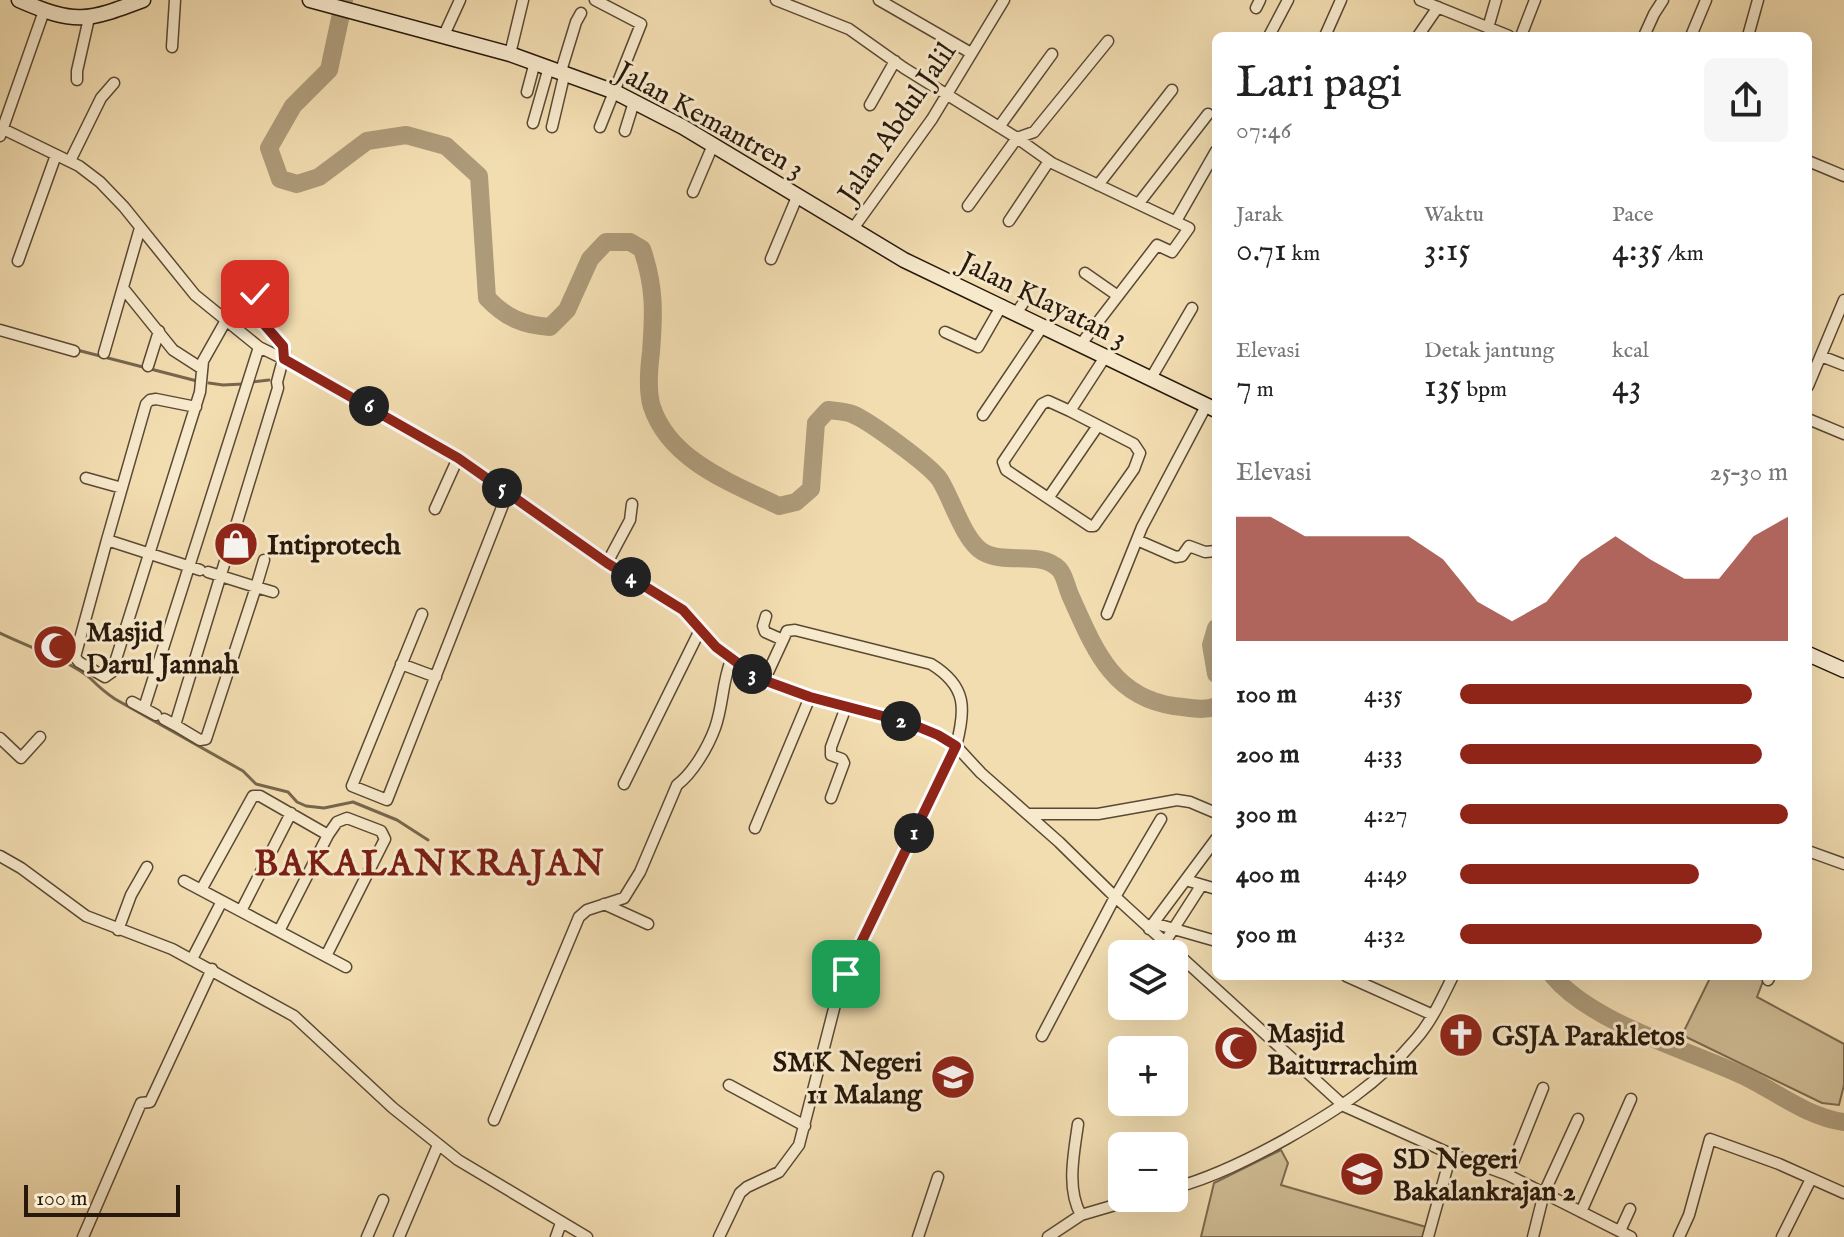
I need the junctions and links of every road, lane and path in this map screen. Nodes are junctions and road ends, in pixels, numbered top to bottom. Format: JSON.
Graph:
{"nodes":[{"id":1,"x":19,"y":0,"type":"edge"},
{"id":2,"x":143,"y":0,"type":"edge"},
{"id":3,"x":175,"y":0,"type":"edge"},
{"id":4,"x":310,"y":0,"type":"edge"},
{"id":5,"x":460,"y":0,"type":"edge"},
{"id":6,"x":523,"y":0,"type":"edge"},
{"id":7,"x":595,"y":0,"type":"edge"},
{"id":8,"x":776,"y":0,"type":"edge"},
{"id":9,"x":879,"y":0,"type":"edge"},
{"id":10,"x":1004,"y":0,"type":"edge"},
{"id":11,"x":1288,"y":0,"type":"edge"},
{"id":12,"x":1341,"y":0,"type":"edge"},
{"id":13,"x":1496,"y":0,"type":"edge"},
{"id":14,"x":1535,"y":0,"type":"edge"},
{"id":15,"x":1663,"y":0,"type":"edge"},
{"id":16,"x":1706,"y":0,"type":"edge"},
{"id":17,"x":1758,"y":0,"type":"edge"},
{"id":18,"x":1424,"y":1,"type":"edge"},
{"id":19,"x":39,"y":6,"type":"edge"},
{"id":20,"x":1438,"y":7,"type":"junction"},
{"id":21,"x":581,"y":13,"type":"dead end"},
{"id":22,"x":89,"y":18,"type":"junction"},
{"id":23,"x":1488,"y":28,"type":"junction"},
{"id":24,"x":1271,"y":32,"type":"edge"},
{"id":25,"x":1327,"y":32,"type":"edge"},
{"id":26,"x":1421,"y":32,"type":"edge"},
{"id":27,"x":1498,"y":32,"type":"edge"},
{"id":28,"x":1523,"y":32,"type":"edge"},
{"id":29,"x":1646,"y":32,"type":"edge"},
{"id":30,"x":1693,"y":32,"type":"edge"},
{"id":31,"x":1749,"y":32,"type":"edge"},
{"id":32,"x":444,"y":35,"type":"junction"},
{"id":33,"x":1108,"y":41,"type":"dead end"},
{"id":34,"x":172,"y":47,"type":"dead end"},
{"id":35,"x":971,"y":53,"type":"junction"},
{"id":36,"x":510,"y":54,"type":"junction"},
{"id":37,"x":1052,"y":54,"type":"dead end"},
{"id":38,"x":895,"y":61,"type":"junction"},
{"id":39,"x":553,"y":68,"type":"junction"},
{"id":40,"x":77,"y":80,"type":"dead end"},
{"id":41,"x":114,"y":83,"type":"dead end"},
{"id":42,"x":1172,"y":90,"type":"dead end"},
{"id":43,"x":527,"y":92,"type":"dead end"},
{"id":44,"x":615,"y":92,"type":"junction"},
{"id":45,"x":948,"y":95,"type":"junction"},
{"id":46,"x":634,"y":102,"type":"junction"},
{"id":47,"x":870,"y":105,"type":"dead end"},
{"id":48,"x":1208,"y":114,"type":"dead end"},
{"id":49,"x":533,"y":123,"type":"dead end"},
{"id":50,"x":552,"y":127,"type":"dead end"},
{"id":51,"x":600,"y":127,"type":"dead end"},
{"id":52,"x":999,"y":127,"type":"junction"},
{"id":53,"x":625,"y":131,"type":"dead end"},
{"id":54,"x":1,"y":134,"type":"edge"},
{"id":55,"x":1017,"y":138,"type":"junction"},
{"id":56,"x":713,"y":145,"type":"junction"},
{"id":57,"x":56,"y":155,"type":"junction"},
{"id":58,"x":1212,"y":158,"type":"edge"},
{"id":59,"x":70,"y":161,"type":"junction"},
{"id":60,"x":1049,"y":161,"type":"junction"},
{"id":61,"x":1812,"y":163,"type":"edge"},
{"id":62,"x":1844,"y":176,"type":"edge"},
{"id":63,"x":1098,"y":185,"type":"junction"},
{"id":64,"x":693,"y":192,"type":"dead end"},
{"id":65,"x":797,"y":197,"type":"junction"},
{"id":66,"x":1139,"y":203,"type":"junction"},
{"id":67,"x":968,"y":206,"type":"dead end"},
{"id":68,"x":1009,"y":221,"type":"dead end"},
{"id":69,"x":1176,"y":221,"type":"junction"},
{"id":70,"x":140,"y":228,"type":"junction"},
{"id":71,"x":852,"y":230,"type":"junction"},
{"id":72,"x":771,"y":259,"type":"dead end"},
{"id":73,"x":18,"y":261,"type":"dead end"},
{"id":74,"x":270,"y":271,"type":"dead end"},
{"id":75,"x":1085,"y":273,"type":"dead end"},
{"id":76,"x":123,"y":288,"type":"junction"},
{"id":77,"x":1118,"y":296,"type":"junction"},
{"id":78,"x":1844,"y":300,"type":"edge"},
{"id":79,"x":1002,"y":305,"type":"junction"},
{"id":80,"x":1192,"y":308,"type":"dead end"},
{"id":81,"x":225,"y":322,"type":"junction"},
{"id":82,"x":1043,"y":326,"type":"junction"},
{"id":83,"x":0,"y":330,"type":"edge"},
{"id":84,"x":159,"y":331,"type":"junction"},
{"id":85,"x":945,"y":332,"type":"dead end"},
{"id":86,"x":1081,"y":344,"type":"junction"},
{"id":87,"x":259,"y":347,"type":"junction"},
{"id":88,"x":74,"y":351,"type":"dead end"},
{"id":89,"x":104,"y":353,"type":"dead end"},
{"id":90,"x":1821,"y":356,"type":"junction"},
{"id":91,"x":1105,"y":357,"type":"junction"},
{"id":92,"x":284,"y":359,"type":"junction"},
{"id":93,"x":1844,"y":365,"type":"edge"},
{"id":94,"x":148,"y":366,"type":"dead end"},
{"id":95,"x":201,"y":368,"type":"junction"},
{"id":96,"x":1154,"y":373,"type":"dead end"},
{"id":97,"x":1812,"y":377,"type":"edge"},
{"id":98,"x":196,"y":407,"type":"junction"},
{"id":99,"x":1211,"y":408,"type":"edge"},
{"id":100,"x":1070,"y":411,"type":"junction"},
{"id":101,"x":983,"y":415,"type":"dead end"},
{"id":102,"x":1812,"y":421,"type":"edge"},
{"id":103,"x":1097,"y":427,"type":"junction"},
{"id":104,"x":1844,"y":434,"type":"edge"},
{"id":105,"x":458,"y":458,"type":"junction"},
{"id":106,"x":86,"y":478,"type":"dead end"},
{"id":107,"x":122,"y":488,"type":"junction"},
{"id":108,"x":508,"y":492,"type":"junction"},
{"id":109,"x":1049,"y":497,"type":"junction"},
{"id":110,"x":632,"y":504,"type":"dead end"},
{"id":111,"x":435,"y":509,"type":"dead end"},
{"id":112,"x":107,"y":540,"type":"junction"},
{"id":113,"x":1137,"y":540,"type":"junction"},
{"id":114,"x":1212,"y":551,"type":"edge"},
{"id":115,"x":150,"y":552,"type":"junction"},
{"id":116,"x":264,"y":560,"type":"dead end"},
{"id":117,"x":607,"y":563,"type":"junction"},
{"id":118,"x":188,"y":566,"type":"junction"},
{"id":119,"x":221,"y":577,"type":"junction"},
{"id":120,"x":256,"y":587,"type":"junction"},
{"id":121,"x":273,"y":592,"type":"dead end"},
{"id":122,"x":422,"y":614,"type":"dead end"},
{"id":123,"x":1107,"y":614,"type":"dead end"},
{"id":124,"x":766,"y":616,"type":"dead end"},
{"id":125,"x":700,"y":630,"type":"junction"},
{"id":126,"x":783,"y":640,"type":"junction"},
{"id":127,"x":1812,"y":656,"type":"edge"},
{"id":128,"x":731,"y":660,"type":"junction"},
{"id":129,"x":401,"y":664,"type":"junction"},
{"id":130,"x":1844,"y":670,"type":"edge"},
{"id":131,"x":436,"y":677,"type":"junction"},
{"id":132,"x":764,"y":681,"type":"junction"},
{"id":133,"x":810,"y":697,"type":"junction"},
{"id":134,"x":132,"y":702,"type":"dead end"},
{"id":135,"x":846,"y":707,"type":"junction"},
{"id":136,"x":144,"y":708,"type":"junction"},
{"id":137,"x":175,"y":725,"type":"junction"},
{"id":138,"x":40,"y":737,"type":"dead end"},
{"id":139,"x":0,"y":738,"type":"edge"},
{"id":140,"x":956,"y":746,"type":"junction"},
{"id":141,"x":624,"y":784,"type":"dead end"},
{"id":142,"x":831,"y":798,"type":"dead end"},
{"id":143,"x":1212,"y":811,"type":"edge"},
{"id":144,"x":291,"y":813,"type":"junction"},
{"id":145,"x":1029,"y":814,"type":"junction"},
{"id":146,"x":1161,"y":819,"type":"dead end"},
{"id":147,"x":755,"y":828,"type":"dead end"},
{"id":148,"x":328,"y":835,"type":"junction"},
{"id":149,"x":1212,"y":844,"type":"edge"},
{"id":150,"x":1812,"y":852,"type":"edge"},
{"id":151,"x":0,"y":856,"type":"edge"},
{"id":152,"x":1844,"y":864,"type":"edge"},
{"id":153,"x":147,"y":867,"type":"dead end"},
{"id":154,"x":184,"y":881,"type":"dead end"},
{"id":155,"x":1189,"y":881,"type":"dead end"},
{"id":156,"x":1201,"y":886,"type":"junction"},
{"id":157,"x":1212,"y":888,"type":"edge"},
{"id":158,"x":201,"y":890,"type":"junction"},
{"id":159,"x":1115,"y":897,"type":"junction"},
{"id":160,"x":222,"y":901,"type":"junction"},
{"id":161,"x":604,"y":904,"type":"junction"},
{"id":162,"x":241,"y":911,"type":"junction"},
{"id":163,"x":648,"y":924,"type":"dead end"},
{"id":164,"x":1151,"y":926,"type":"junction"},
{"id":165,"x":1174,"y":929,"type":"junction"},
{"id":166,"x":118,"y":930,"type":"junction"},
{"id":167,"x":279,"y":931,"type":"junction"},
{"id":168,"x":1163,"y":940,"type":"edge"},
{"id":169,"x":1166,"y":940,"type":"edge"},
{"id":170,"x":1212,"y":940,"type":"edge"},
{"id":171,"x":326,"y":956,"type":"junction"},
{"id":172,"x":192,"y":959,"type":"junction"},
{"id":173,"x":1188,"y":963,"type":"edge"},
{"id":174,"x":346,"y":967,"type":"dead end"},
{"id":175,"x":212,"y":969,"type":"junction"},
{"id":176,"x":1355,"y":980,"type":"edge"},
{"id":177,"x":1451,"y":980,"type":"edge"},
{"id":178,"x":1433,"y":1015,"type":"junction"},
{"id":179,"x":1042,"y":1036,"type":"dead end"},
{"id":180,"x":729,"y":1085,"type":"dead end"},
{"id":181,"x":1543,"y":1088,"type":"dead end"},
{"id":182,"x":1631,"y":1099,"type":"dead end"},
{"id":183,"x":1344,"y":1106,"type":"junction"},
{"id":184,"x":1578,"y":1119,"type":"dead end"},
{"id":185,"x":494,"y":1120,"type":"dead end"},
{"id":186,"x":1078,"y":1124,"type":"dead end"},
{"id":187,"x":805,"y":1126,"type":"junction"},
{"id":188,"x":438,"y":1145,"type":"junction"},
{"id":189,"x":1451,"y":1154,"type":"junction"},
{"id":190,"x":1508,"y":1175,"type":"junction"},
{"id":191,"x":938,"y":1177,"type":"dead end"},
{"id":192,"x":1811,"y":1179,"type":"junction"},
{"id":193,"x":1188,"y":1184,"type":"edge"},
{"id":194,"x":1544,"y":1193,"type":"junction"},
{"id":195,"x":1844,"y":1193,"type":"edge"},
{"id":196,"x":383,"y":1200,"type":"dead end"},
{"id":197,"x":1108,"y":1207,"type":"edge"},
{"id":198,"x":1630,"y":1209,"type":"dead end"},
{"id":199,"x":1581,"y":1212,"type":"junction"},
{"id":200,"x":1081,"y":1215,"type":"junction"},
{"id":201,"x":561,"y":1223,"type":"junction"},
{"id":202,"x":1620,"y":1231,"type":"junction"},
{"id":203,"x":1784,"y":1236,"type":"edge"},
{"id":204,"x":83,"y":1237,"type":"edge"},
{"id":205,"x":367,"y":1237,"type":"edge"},
{"id":206,"x":399,"y":1237,"type":"edge"},
{"id":207,"x":556,"y":1237,"type":"edge"},
{"id":208,"x":587,"y":1237,"type":"edge"},
{"id":209,"x":719,"y":1237,"type":"edge"},
{"id":210,"x":918,"y":1237,"type":"edge"},
{"id":211,"x":1048,"y":1237,"type":"edge"},
{"id":212,"x":1428,"y":1237,"type":"edge"},
{"id":213,"x":1533,"y":1237,"type":"edge"},
{"id":214,"x":1631,"y":1237,"type":"edge"},
{"id":215,"x":1679,"y":1237,"type":"edge"}],
"edges":[{"from":1,"to":19,"type":"street"},
{"from":2,"to":22,"type":"street"},
{"from":3,"to":34,"type":"street"},
{"from":4,"to":32,"type":"street","name":"Jalan Kemantren 3"},
{"from":5,"to":32,"type":"street"},
{"from":6,"to":36,"type":"street"},
{"from":7,"to":44,"type":"street"},
{"from":8,"to":38,"type":"street"},
{"from":9,"to":35,"type":"street"},
{"from":10,"to":35,"type":"street","name":"Jalan Abdul Jalil"},
{"from":11,"to":24,"type":"street"},
{"from":12,"to":25,"type":"street"},
{"from":13,"to":23,"type":"street"},
{"from":14,"to":28,"type":"street"},
{"from":15,"to":29,"type":"street"},
{"from":16,"to":30,"type":"street"},
{"from":17,"to":31,"type":"street"},
{"from":18,"to":20,"type":"street"},
{"from":19,"to":22,"type":"street"},
{"from":19,"to":54,"type":"street"},
{"from":20,"to":23,"type":"street"},
{"from":20,"to":26,"type":"street"},
{"from":21,"to":39,"type":"street"},
{"from":22,"to":40,"type":"street"},
{"from":23,"to":27,"type":"street"},
{"from":32,"to":36,"type":"street","name":"Jalan Kemantren 3"},
{"from":33,"to":55,"type":"street"},
{"from":35,"to":45,"type":"street","name":"Jalan Abdul Jalil"},
{"from":36,"to":39,"type":"street","name":"Jalan Kemantren 3"},
{"from":37,"to":52,"type":"street"},
{"from":38,"to":45,"type":"street"},
{"from":38,"to":47,"type":"street"},
{"from":39,"to":43,"type":"street"},
{"from":39,"to":44,"type":"street","name":"Jalan Kemantren 3"},
{"from":39,"to":49,"type":"street"},
{"from":39,"to":50,"type":"street"},
{"from":41,"to":59,"type":"street"},
{"from":42,"to":63,"type":"street"},
{"from":44,"to":46,"type":"street","name":"Jalan Kemantren 3"},
{"from":44,"to":51,"type":"street"},
{"from":45,"to":52,"type":"street"},
{"from":45,"to":71,"type":"street","name":"Jalan Abdul Jalil"},
{"from":46,"to":53,"type":"street"},
{"from":46,"to":56,"type":"street","name":"Jalan Kemantren 3"},
{"from":48,"to":66,"type":"street"},
{"from":52,"to":55,"type":"street"},
{"from":54,"to":57,"type":"street"},
{"from":55,"to":60,"type":"street"},
{"from":55,"to":67,"type":"street"},
{"from":56,"to":64,"type":"street"},
{"from":56,"to":65,"type":"street","name":"Jalan Kemantren 3"},
{"from":57,"to":59,"type":"street"},
{"from":57,"to":73,"type":"street"},
{"from":58,"to":69,"type":"street"},
{"from":59,"to":70,"type":"street"},
{"from":60,"to":63,"type":"street"},
{"from":60,"to":68,"type":"street"},
{"from":61,"to":62,"type":"street"},
{"from":63,"to":66,"type":"street"},
{"from":65,"to":71,"type":"street","name":"Jalan Kemantren 3"},
{"from":65,"to":72,"type":"street"},
{"from":66,"to":69,"type":"street"},
{"from":69,"to":77,"type":"street"},
{"from":70,"to":76,"type":"street"},
{"from":70,"to":81,"type":"street"},
{"from":71,"to":79,"type":"street","name":"Jalan Klayatan 3"},
{"from":74,"to":92,"type":"street"},
{"from":75,"to":77,"type":"street"},
{"from":76,"to":84,"type":"street"},
{"from":76,"to":89,"type":"street"},
{"from":77,"to":86,"type":"street"},
{"from":78,"to":90,"type":"street"},
{"from":79,"to":82,"type":"street","name":"Jalan Klayatan 3"},
{"from":79,"to":85,"type":"street"},
{"from":80,"to":96,"type":"street"},
{"from":81,"to":87,"type":"street"},
{"from":81,"to":95,"type":"street"},
{"from":82,"to":86,"type":"street","name":"Jalan Klayatan 3"},
{"from":82,"to":101,"type":"street"},
{"from":83,"to":88,"type":"street"},
{"from":84,"to":94,"type":"street"},
{"from":84,"to":95,"type":"street"},
{"from":86,"to":91,"type":"street","name":"Jalan Klayatan 3"},
{"from":87,"to":92,"type":"street"},
{"from":87,"to":118,"type":"street"},
{"from":90,"to":93,"type":"street"},
{"from":90,"to":97,"type":"street"},
{"from":91,"to":99,"type":"street","name":"Jalan Klayatan 3"},
{"from":91,"to":100,"type":"street"},
{"from":92,"to":105,"type":"street"},
{"from":92,"to":119,"type":"street"},
{"from":95,"to":98,"type":"street"},
{"from":98,"to":107,"type":"street"},
{"from":98,"to":115,"type":"street"},
{"from":99,"to":113,"type":"street"},
{"from":100,"to":103,"type":"street"},
{"from":100,"to":109,"type":"street"},
{"from":102,"to":104,"type":"street"},
{"from":103,"to":109,"type":"street"},
{"from":103,"to":109,"type":"street"},
{"from":105,"to":108,"type":"street"},
{"from":105,"to":111,"type":"street"},
{"from":106,"to":107,"type":"street"},
{"from":107,"to":112,"type":"street"},
{"from":108,"to":117,"type":"street"},
{"from":108,"to":131,"type":"street"},
{"from":110,"to":117,"type":"street"},
{"from":112,"to":115,"type":"street"},
{"from":112,"to":115,"type":"street"},
{"from":113,"to":114,"type":"street"},
{"from":113,"to":123,"type":"street"},
{"from":115,"to":118,"type":"street"},
{"from":116,"to":120,"type":"street"},
{"from":117,"to":125,"type":"street"},
{"from":118,"to":119,"type":"street"},
{"from":118,"to":136,"type":"street"},
{"from":119,"to":120,"type":"street"},
{"from":119,"to":137,"type":"street"},
{"from":120,"to":121,"type":"street"},
{"from":120,"to":137,"type":"street"},
{"from":122,"to":129,"type":"street"},
{"from":124,"to":126,"type":"street"},
{"from":125,"to":128,"type":"street"},
{"from":125,"to":141,"type":"street"},
{"from":126,"to":132,"type":"street"},
{"from":126,"to":140,"type":"street"},
{"from":127,"to":130,"type":"street"},
{"from":128,"to":132,"type":"street"},
{"from":128,"to":161,"type":"street"},
{"from":129,"to":131,"type":"street"},
{"from":129,"to":131,"type":"street"},
{"from":132,"to":133,"type":"street"},
{"from":133,"to":135,"type":"street"},
{"from":133,"to":147,"type":"street"},
{"from":134,"to":136,"type":"street"},
{"from":135,"to":140,"type":"street"},
{"from":135,"to":142,"type":"street"},
{"from":136,"to":137,"type":"street"},
{"from":138,"to":139,"type":"street"},
{"from":140,"to":145,"type":"street"},
{"from":140,"to":187,"type":"street"},
{"from":143,"to":145,"type":"street"},
{"from":144,"to":148,"type":"street"},
{"from":144,"to":158,"type":"street"},
{"from":144,"to":162,"type":"street"},
{"from":145,"to":159,"type":"street"},
{"from":146,"to":159,"type":"street"},
{"from":148,"to":167,"type":"street"},
{"from":148,"to":171,"type":"street"},
{"from":149,"to":164,"type":"street"},
{"from":150,"to":152,"type":"street"},
{"from":151,"to":166,"type":"street"},
{"from":153,"to":166,"type":"street"},
{"from":154,"to":158,"type":"street"},
{"from":155,"to":156,"type":"street"},
{"from":156,"to":157,"type":"street"},
{"from":156,"to":165,"type":"street"},
{"from":158,"to":160,"type":"street"},
{"from":159,"to":164,"type":"street"},
{"from":159,"to":179,"type":"street"},
{"from":160,"to":162,"type":"street"},
{"from":160,"to":172,"type":"street"},
{"from":161,"to":163,"type":"street"},
{"from":161,"to":185,"type":"street"},
{"from":162,"to":167,"type":"street"},
{"from":164,"to":165,"type":"street"},
{"from":164,"to":168,"type":"street"},
{"from":165,"to":169,"type":"street"},
{"from":165,"to":170,"type":"street"},
{"from":166,"to":172,"type":"street"},
{"from":167,"to":171,"type":"street"},
{"from":171,"to":174,"type":"street"},
{"from":172,"to":175,"type":"street"},
{"from":173,"to":183,"type":"street"},
{"from":175,"to":188,"type":"street"},
{"from":175,"to":204,"type":"street"},
{"from":176,"to":178,"type":"street"},
{"from":177,"to":178,"type":"street"},
{"from":178,"to":183,"type":"street"},
{"from":180,"to":187,"type":"street"},
{"from":181,"to":190,"type":"street"},
{"from":182,"to":199,"type":"street"},
{"from":183,"to":189,"type":"street"},
{"from":183,"to":193,"type":"street"},
{"from":184,"to":194,"type":"street"},
{"from":186,"to":200,"type":"street"},
{"from":187,"to":209,"type":"street"},
{"from":188,"to":201,"type":"street"},
{"from":188,"to":206,"type":"street"},
{"from":189,"to":190,"type":"street"},
{"from":189,"to":212,"type":"street"},
{"from":190,"to":194,"type":"street"},
{"from":191,"to":210,"type":"street"},
{"from":192,"to":195,"type":"street"},
{"from":192,"to":203,"type":"street"},
{"from":192,"to":215,"type":"street"},
{"from":194,"to":199,"type":"street"},
{"from":194,"to":213,"type":"street"},
{"from":196,"to":205,"type":"street"},
{"from":197,"to":200,"type":"street"},
{"from":198,"to":202,"type":"street"},
{"from":199,"to":202,"type":"street"},
{"from":200,"to":211,"type":"street"},
{"from":201,"to":207,"type":"street"},
{"from":201,"to":208,"type":"street"},
{"from":202,"to":214,"type":"street"}]}
